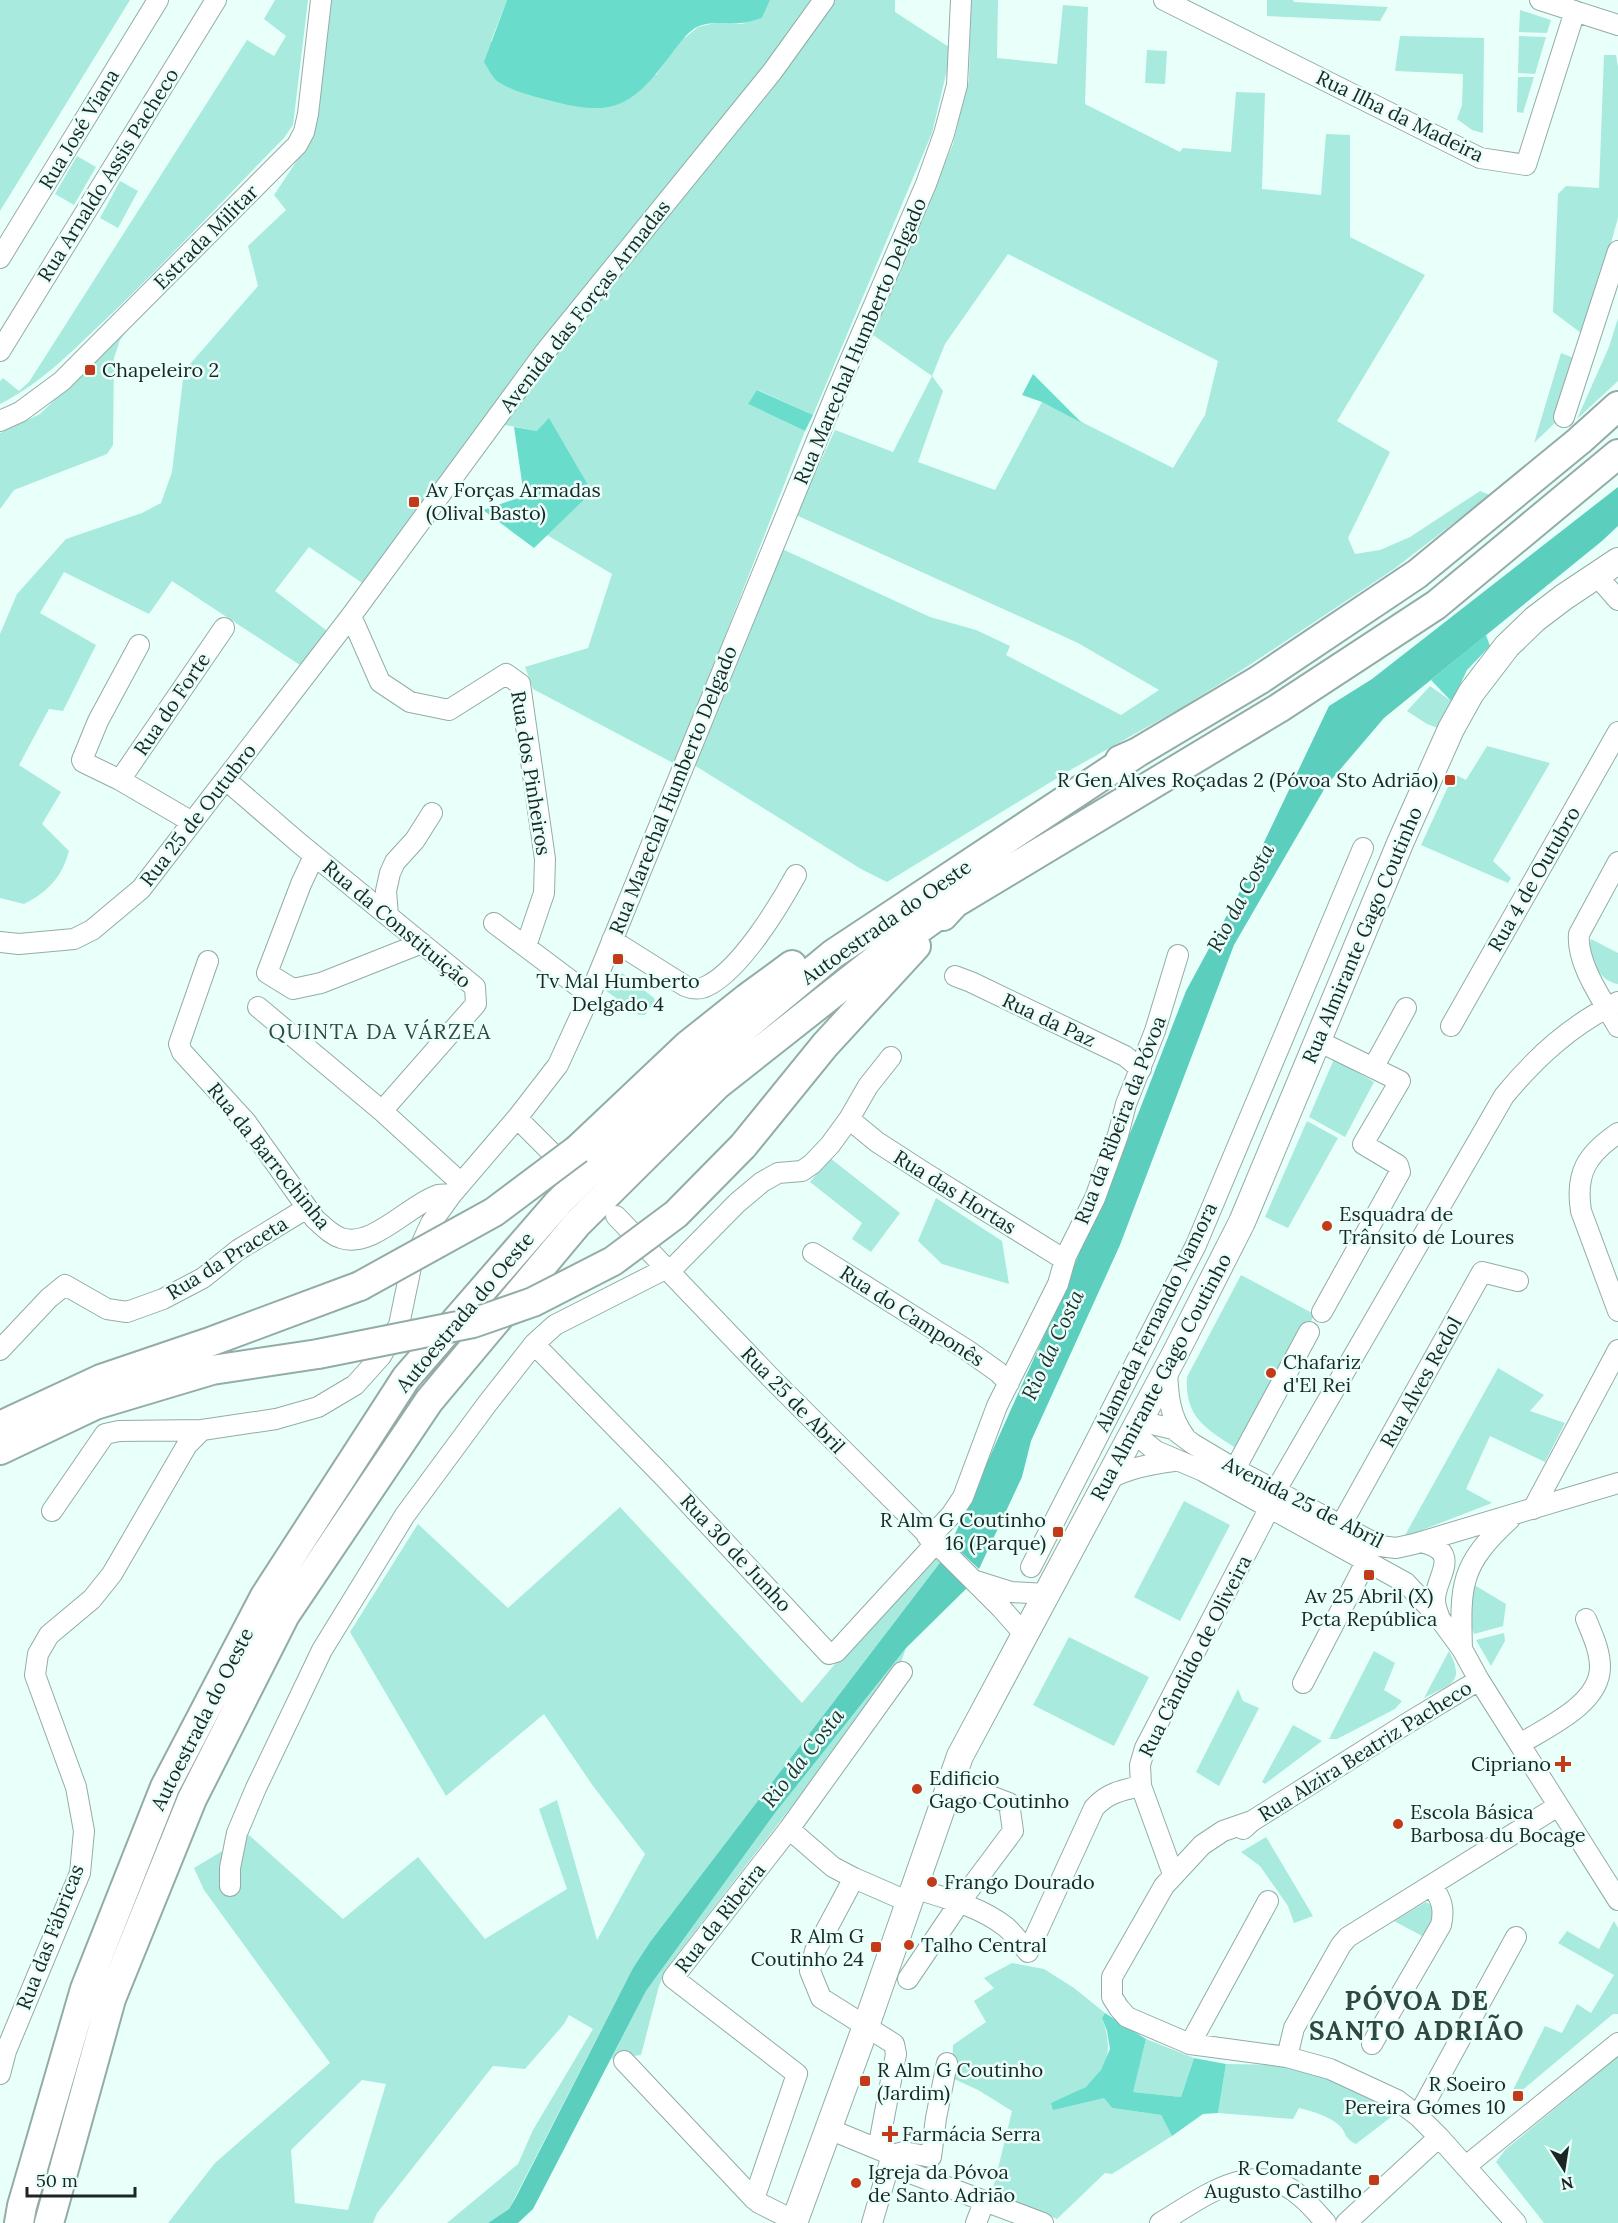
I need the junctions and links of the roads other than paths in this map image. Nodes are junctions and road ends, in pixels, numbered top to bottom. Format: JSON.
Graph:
{"nodes":[{"id":1,"x":158,"y":0,"type":"edge"},
{"id":2,"x":216,"y":0,"type":"edge"},
{"id":3,"x":321,"y":0,"type":"edge"},
{"id":4,"x":824,"y":0,"type":"edge"},
{"id":5,"x":962,"y":0,"type":"edge"},
{"id":6,"x":1164,"y":0,"type":"edge"},
{"id":7,"x":1540,"y":0,"type":"edge"},
{"id":8,"x":1575,"y":11,"type":"junction"},
{"id":9,"x":1618,"y":25,"type":"edge"},
{"id":10,"x":1618,"y":251,"type":"edge"},
{"id":11,"x":0,"y":258,"type":"edge"},
{"id":12,"x":0,"y":351,"type":"edge"},
{"id":13,"x":1618,"y":406,"type":"edge"},
{"id":14,"x":1564,"y":417,"type":"dead end"},
{"id":15,"x":0,"y":421,"type":"edge"},
{"id":16,"x":1618,"y":454,"type":"edge"},
{"id":17,"x":1618,"y":561,"type":"edge"},
{"id":18,"x":1596,"y":575,"type":"junction"},
{"id":19,"x":1618,"y":600,"type":"edge"},
{"id":20,"x":351,"y":616,"type":"junction"},
{"id":21,"x":224,"y":628,"type":"dead end"},
{"id":22,"x":139,"y":645,"type":"dead end"},
{"id":23,"x":1618,"y":732,"type":"edge"},
{"id":24,"x":1138,"y":752,"type":"junction"},
{"id":25,"x":120,"y":780,"type":"junction"},
{"id":26,"x":226,"y":780,"type":"junction"},
{"id":27,"x":432,"y":813,"type":"dead end"},
{"id":28,"x":192,"y":822,"type":"junction"},
{"id":29,"x":1363,"y":848,"type":"dead end"},
{"id":30,"x":315,"y":856,"type":"junction"},
{"id":31,"x":1618,"y":862,"type":"edge"},
{"id":32,"x":796,"y":876,"type":"dead end"},
{"id":33,"x":955,"y":903,"type":"junction"},
{"id":34,"x":388,"y":916,"type":"junction"},
{"id":35,"x":494,"y":923,"type":"dead end"},
{"id":36,"x":612,"y":940,"type":"junction"},
{"id":37,"x":0,"y":942,"type":"edge"},
{"id":38,"x":422,"y":943,"type":"junction"},
{"id":39,"x":526,"y":946,"type":"junction"},
{"id":40,"x":1178,"y":955,"type":"dead end"},
{"id":41,"x":208,"y":961,"type":"dead end"},
{"id":42,"x":955,"y":976,"type":"dead end"},
{"id":43,"x":590,"y":995,"type":"junction"},
{"id":44,"x":1300,"y":996,"type":"junction"},
{"id":45,"x":1612,"y":1005,"type":"edge"},
{"id":46,"x":258,"y":1007,"type":"dead end"},
{"id":47,"x":1406,"y":1008,"type":"dead end"},
{"id":48,"x":1331,"y":1009,"type":"junction"},
{"id":49,"x":1451,"y":1026,"type":"dead end"},
{"id":50,"x":1618,"y":1027,"type":"edge"},
{"id":51,"x":1318,"y":1041,"type":"junction"},
{"id":52,"x":891,"y":1057,"type":"dead end"},
{"id":53,"x":1373,"y":1068,"type":"junction"},
{"id":54,"x":1141,"y":1069,"type":"junction"},
{"id":55,"x":382,"y":1111,"type":"junction"},
{"id":56,"x":518,"y":1118,"type":"junction"},
{"id":57,"x":849,"y":1119,"type":"junction"},
{"id":58,"x":1618,"y":1133,"type":"edge"},
{"id":59,"x":565,"y":1152,"type":"junction"},
{"id":60,"x":457,"y":1189,"type":"junction"},
{"id":61,"x":307,"y":1208,"type":"junction"},
{"id":62,"x":616,"y":1216,"type":"dead end"},
{"id":63,"x":813,"y":1252,"type":"dead end"},
{"id":64,"x":1065,"y":1260,"type":"junction"},
{"id":65,"x":668,"y":1270,"type":"junction"},
{"id":66,"x":1518,"y":1281,"type":"dead end"},
{"id":67,"x":1618,"y":1311,"type":"edge"},
{"id":68,"x":1322,"y":1312,"type":"dead end"},
{"id":69,"x":1158,"y":1318,"type":"junction"},
{"id":70,"x":1186,"y":1332,"type":"junction"},
{"id":71,"x":1309,"y":1332,"type":"dead end"},
{"id":72,"x":534,"y":1344,"type":"junction"},
{"id":73,"x":0,"y":1350,"type":"edge"},
{"id":74,"x":1618,"y":1350,"type":"edge"},
{"id":75,"x":1167,"y":1370,"type":"junction"},
{"id":76,"x":1009,"y":1383,"type":"junction"},
{"id":77,"x":1136,"y":1425,"type":"junction"},
{"id":78,"x":0,"y":1426,"type":"edge"},
{"id":79,"x":202,"y":1430,"type":"junction"},
{"id":80,"x":1190,"y":1441,"type":"junction"},
{"id":81,"x":0,"y":1450,"type":"edge"},
{"id":82,"x":1180,"y":1462,"type":"junction"},
{"id":83,"x":1235,"y":1469,"type":"junction"},
{"id":84,"x":1108,"y":1479,"type":"junction"},
{"id":85,"x":1618,"y":1483,"type":"edge"},
{"id":86,"x":1276,"y":1490,"type":"junction"},
{"id":87,"x":1269,"y":1509,"type":"junction"},
{"id":88,"x":1533,"y":1509,"type":"junction"},
{"id":89,"x":52,"y":1511,"type":"dead end"},
{"id":90,"x":1514,"y":1515,"type":"junction"},
{"id":91,"x":1341,"y":1525,"type":"junction"},
{"id":92,"x":1457,"y":1532,"type":"junction"},
{"id":93,"x":934,"y":1543,"type":"junction"},
{"id":94,"x":1418,"y":1543,"type":"junction"},
{"id":95,"x":1444,"y":1558,"type":"junction"},
{"id":96,"x":1367,"y":1560,"type":"junction"},
{"id":97,"x":1031,"y":1568,"type":"dead end"},
{"id":98,"x":1442,"y":1579,"type":"junction"},
{"id":99,"x":973,"y":1580,"type":"junction"},
{"id":100,"x":1401,"y":1580,"type":"junction"},
{"id":101,"x":1047,"y":1594,"type":"junction"},
{"id":102,"x":1586,"y":1618,"type":"dead end"},
{"id":103,"x":1440,"y":1619,"type":"junction"},
{"id":104,"x":1025,"y":1635,"type":"junction"},
{"id":105,"x":1462,"y":1650,"type":"junction"},
{"id":106,"x":902,"y":1672,"type":"dead end"},
{"id":107,"x":1479,"y":1680,"type":"junction"},
{"id":108,"x":1303,"y":1683,"type":"dead end"},
{"id":109,"x":1520,"y":1744,"type":"junction"},
{"id":110,"x":951,"y":1781,"type":"junction"},
{"id":111,"x":1141,"y":1786,"type":"junction"},
{"id":112,"x":1558,"y":1806,"type":"junction"},
{"id":113,"x":789,"y":1829,"type":"junction"},
{"id":114,"x":1180,"y":1868,"type":"junction"},
{"id":115,"x":854,"y":1878,"type":"junction"},
{"id":116,"x":1432,"y":1885,"type":"junction"},
{"id":117,"x":230,"y":1886,"type":"dead end"},
{"id":118,"x":911,"y":1895,"type":"junction"},
{"id":119,"x":1618,"y":1900,"type":"edge"},
{"id":120,"x":1268,"y":1901,"type":"dead end"},
{"id":121,"x":960,"y":1902,"type":"junction"},
{"id":122,"x":1516,"y":1937,"type":"dead end"},
{"id":123,"x":908,"y":1979,"type":"dead end"},
{"id":124,"x":866,"y":2026,"type":"junction"},
{"id":125,"x":1618,"y":2043,"type":"edge"},
{"id":126,"x":1190,"y":2044,"type":"junction"},
{"id":127,"x":1372,"y":2044,"type":"dead end"},
{"id":128,"x":1287,"y":2057,"type":"junction"},
{"id":129,"x":624,"y":2061,"type":"dead end"},
{"id":130,"x":947,"y":2063,"type":"dead end"},
{"id":131,"x":0,"y":2074,"type":"edge"},
{"id":132,"x":1418,"y":2116,"type":"junction"},
{"id":133,"x":829,"y":2129,"type":"junction"},
{"id":134,"x":1439,"y":2137,"type":"junction"},
{"id":135,"x":885,"y":2152,"type":"junction"},
{"id":136,"x":1466,"y":2166,"type":"junction"},
{"id":137,"x":754,"y":2199,"type":"junction"},
{"id":138,"x":984,"y":2202,"type":"junction"},
{"id":139,"x":795,"y":2222,"type":"edge"},
{"id":140,"x":19,"y":2223,"type":"edge"},
{"id":141,"x":49,"y":2223,"type":"edge"},
{"id":142,"x":872,"y":2223,"type":"edge"},
{"id":143,"x":976,"y":2223,"type":"edge"},
{"id":144,"x":1043,"y":2223,"type":"edge"},
{"id":145,"x":1160,"y":2223,"type":"edge"},
{"id":146,"x":1326,"y":2223,"type":"edge"},
{"id":147,"x":1346,"y":2223,"type":"edge"},
{"id":148,"x":1516,"y":2223,"type":"edge"}],
"edges":[{"from":1,"to":11,"type":"street","name":"Rua José Viana"},
{"from":2,"to":12,"type":"street","name":"Rua Arnaldo Assis Pacheco"},
{"from":3,"to":15,"type":"street","name":"Estrada Militar"},
{"from":4,"to":20,"type":"street","name":"Avenida das Forças Armadas"},
{"from":5,"to":36,"type":"street","name":"Rua Marechal Humberto Delgado"},
{"from":6,"to":8,"type":"street","name":"Rua Ilha da Madeira"},
{"from":7,"to":8,"type":"street"},
{"from":8,"to":9,"type":"street"},
{"from":10,"to":14,"type":"street"},
{"from":13,"to":24,"type":"highway"},
{"from":16,"to":33,"type":"highway"},
{"from":17,"to":18,"type":"main road","name":"Rua Almirante Gago Coutinho"},
{"from":18,"to":19,"type":"street"},
{"from":18,"to":48,"type":"main road","name":"Rua Almirante Gago Coutinho"},
{"from":20,"to":26,"type":"street","name":"Rua 25 de Outubro"},
{"from":20,"to":39,"type":"street","name":"Rua dos Pinheiros"},
{"from":21,"to":25,"type":"street","name":"Rua do Forte"},
{"from":22,"to":25,"type":"street"},
{"from":23,"to":49,"type":"street","name":"Rua 4 de Outubro"},
{"from":24,"to":59,"type":"highway"},
{"from":24,"to":140,"type":"highway","name":"Autoestrada do Oeste"},
{"from":25,"to":28,"type":"street"},
{"from":26,"to":28,"type":"street","name":"Rua 25 de Outubro"},
{"from":26,"to":30,"type":"street","name":"Rua da Constituição"},
{"from":27,"to":34,"type":"street"},
{"from":28,"to":37,"type":"street","name":"Rua 25 de Outubro"},
{"from":29,"to":44,"type":"street","name":"Alameda Fernando Namora"},
{"from":30,"to":34,"type":"street","name":"Rua da Constituição"},
{"from":30,"to":38,"type":"street"},
{"from":31,"to":45,"type":"street"},
{"from":32,"to":36,"type":"street"},
{"from":33,"to":81,"type":"highway","bridge":true},
{"from":33,"to":141,"type":"highway","name":"Autoestrada do Oeste"},
{"from":34,"to":38,"type":"street","name":"Rua da Constituição"},
{"from":35,"to":39,"type":"street"},
{"from":36,"to":43,"type":"street","name":"Rua Marechal Humberto Delgado"},
{"from":38,"to":55,"type":"street","name":"Rua da Constituição"},
{"from":39,"to":43,"type":"street"},
{"from":40,"to":54,"type":"street","name":"Rua da Ribeira da Póvoa"},
{"from":41,"to":61,"type":"street","name":"Rua da Barrochinha"},
{"from":42,"to":54,"type":"street","name":"Rua da Paz"},
{"from":43,"to":56,"type":"street","name":"Rua Marechal Humberto Delgado"},
{"from":44,"to":48,"type":"street"},
{"from":44,"to":69,"type":"street","name":"Alameda Fernando Namora"},
{"from":45,"to":50,"type":"street"},
{"from":45,"to":86,"type":"street"},
{"from":46,"to":55,"type":"street"},
{"from":47,"to":53,"type":"street"},
{"from":48,"to":51,"type":"main road","name":"Rua Almirante Gago Coutinho"},
{"from":51,"to":53,"type":"street"},
{"from":51,"to":70,"type":"main road","name":"Rua Almirante Gago Coutinho"},
{"from":52,"to":57,"type":"street"},
{"from":53,"to":68,"type":"street"},
{"from":54,"to":64,"type":"street","name":"Rua da Ribeira da Póvoa"},
{"from":55,"to":60,"type":"street"},
{"from":56,"to":59,"type":"street"},
{"from":56,"to":60,"type":"street","name":"Rua Marechal Humberto Delgado"},
{"from":57,"to":64,"type":"street","name":"Rua das Hortas"},
{"from":57,"to":65,"type":"street"},
{"from":58,"to":67,"type":"street"},
{"from":59,"to":78,"type":"highway","bridge":true},
{"from":60,"to":61,"type":"street","name":"Rua da Barrochinha"},
{"from":60,"to":79,"type":"street","name":"Rua Marechal Humberto Delgado"},
{"from":61,"to":73,"type":"street","name":"Rua da Praceta"},
{"from":62,"to":65,"type":"street","name":"Rua 25 de Abril"},
{"from":63,"to":76,"type":"street","name":"Rua do Camponês"},
{"from":64,"to":76,"type":"street","name":"Rua da Ribeira da Póvoa"},
{"from":65,"to":72,"type":"street"},
{"from":65,"to":93,"type":"street","name":"Rua 25 de Abril"},
{"from":66,"to":91,"type":"street","name":"Rua Alves Redol"},
{"from":69,"to":70,"type":"street"},
{"from":69,"to":97,"type":"street","name":"Alameda Fernando Namora"},
{"from":70,"to":75,"type":"main road","name":"Rua Almirante Gago Coutinho"},
{"from":71,"to":83,"type":"street"},
{"from":72,"to":93,"type":"street","name":"Rua 30 de Junho"},
{"from":72,"to":117,"type":"street"},
{"from":74,"to":88,"type":"street"},
{"from":75,"to":77,"type":"main road","name":"Rua Almirante Gago Coutinho"},
{"from":75,"to":80,"type":"street"},
{"from":76,"to":93,"type":"street","name":"Rua da Ribeira da Póvoa"},
{"from":77,"to":80,"type":"street","name":"Avenida 25 de Abril"},
{"from":77,"to":82,"type":"street","name":"Avenida 25 de Abril"},
{"from":77,"to":84,"type":"main road","name":"Rua Almirante Gago Coutinho"},
{"from":79,"to":89,"type":"street","name":"Rua Marechal Humberto Delgado"},
{"from":79,"to":131,"type":"street","name":"Rua das Fábricas"},
{"from":80,"to":82,"type":"street"},
{"from":80,"to":83,"type":"street","name":"Avenida 25 de Abril"},
{"from":82,"to":84,"type":"street"},
{"from":82,"to":87,"type":"street","name":"Avenida 25 de Abril"},
{"from":83,"to":86,"type":"street","name":"Avenida 25 de Abril"},
{"from":84,"to":101,"type":"main road","name":"Rua Almirante Gago Coutinho"},
{"from":85,"to":88,"type":"street"},
{"from":86,"to":91,"type":"street","name":"Avenida 25 de Abril"},
{"from":87,"to":96,"type":"street","name":"Avenida 25 de Abril"},
{"from":87,"to":111,"type":"street","name":"Rua Cândido de Oliveira"},
{"from":88,"to":90,"type":"street"},
{"from":90,"to":92,"type":"street"},
{"from":90,"to":105,"type":"street"},
{"from":91,"to":94,"type":"street","name":"Avenida 25 de Abril"},
{"from":92,"to":94,"type":"street"},
{"from":92,"to":95,"type":"street"},
{"from":93,"to":99,"type":"street","name":"Rua 25 de Abril"},
{"from":94,"to":95,"type":"street"},
{"from":94,"to":100,"type":"street","name":"Avenida 25 de Abril"},
{"from":95,"to":98,"type":"street"},
{"from":96,"to":100,"type":"street","name":"Avenida 25 de Abril"},
{"from":96,"to":108,"type":"street"},
{"from":98,"to":100,"type":"street"},
{"from":98,"to":103,"type":"street"},
{"from":99,"to":101,"type":"street","name":"Rua 25 de Abril"},
{"from":99,"to":104,"type":"street","name":"Rua 25 de Abril"},
{"from":100,"to":103,"type":"street","name":"Avenida 25 de Abril"},
{"from":101,"to":104,"type":"main road","name":"Rua Almirante Gago Coutinho"},
{"from":102,"to":109,"type":"street"},
{"from":103,"to":105,"type":"street","name":"Avenida 25 de Abril"},
{"from":104,"to":110,"type":"main road","name":"Rua Almirante Gago Coutinho"},
{"from":105,"to":107,"type":"street","name":"Avenida 25 de Abril"},
{"from":106,"to":113,"type":"street","name":"Rua da Ribeira"},
{"from":107,"to":109,"type":"street","name":"Avenida 25 de Abril"},
{"from":107,"to":114,"type":"street","name":"Rua Alzira Beatriz Pacheco"},
{"from":109,"to":112,"type":"street","name":"Avenida 25 de Abril"},
{"from":110,"to":118,"type":"main road","name":"Rua Almirante Gago Coutinho"},
{"from":110,"to":121,"type":"street"},
{"from":111,"to":114,"type":"street","name":"Rua Cândido de Oliveira"},
{"from":111,"to":121,"type":"street"},
{"from":112,"to":116,"type":"street"},
{"from":112,"to":119,"type":"street","name":"Avenida 25 de Abril"},
{"from":113,"to":115,"type":"street"},
{"from":113,"to":137,"type":"street","name":"Rua da Ribeira"},
{"from":114,"to":126,"type":"street","name":"Rua Alzira Beatriz Pacheco"},
{"from":115,"to":118,"type":"street"},
{"from":115,"to":124,"type":"street"},
{"from":116,"to":127,"type":"street"},
{"from":116,"to":128,"type":"street"},
{"from":118,"to":121,"type":"street"},
{"from":118,"to":124,"type":"main road","name":"Rua Almirante Gago Coutinho"},
{"from":120,"to":126,"type":"street"},
{"from":121,"to":123,"type":"street"},
{"from":122,"to":132,"type":"street"},
{"from":124,"to":133,"type":"main road","name":"Rua Almirante Gago Coutinho"},
{"from":124,"to":135,"type":"street"},
{"from":125,"to":136,"type":"street"},
{"from":126,"to":128,"type":"street"},
{"from":128,"to":132,"type":"street"},
{"from":129,"to":137,"type":"street"},
{"from":130,"to":135,"type":"street"},
{"from":132,"to":134,"type":"street"},
{"from":133,"to":135,"type":"street"},
{"from":133,"to":139,"type":"main road","name":"Rua Almirante Gago Coutinho"},
{"from":134,"to":136,"type":"street"},
{"from":134,"to":147,"type":"street"},
{"from":135,"to":138,"type":"street"},
{"from":135,"to":142,"type":"street"},
{"from":136,"to":148,"type":"street"},
{"from":137,"to":139,"type":"street"},
{"from":138,"to":143,"type":"street"},
{"from":138,"to":144,"type":"street"},
{"from":145,"to":146,"type":"street"}]}
